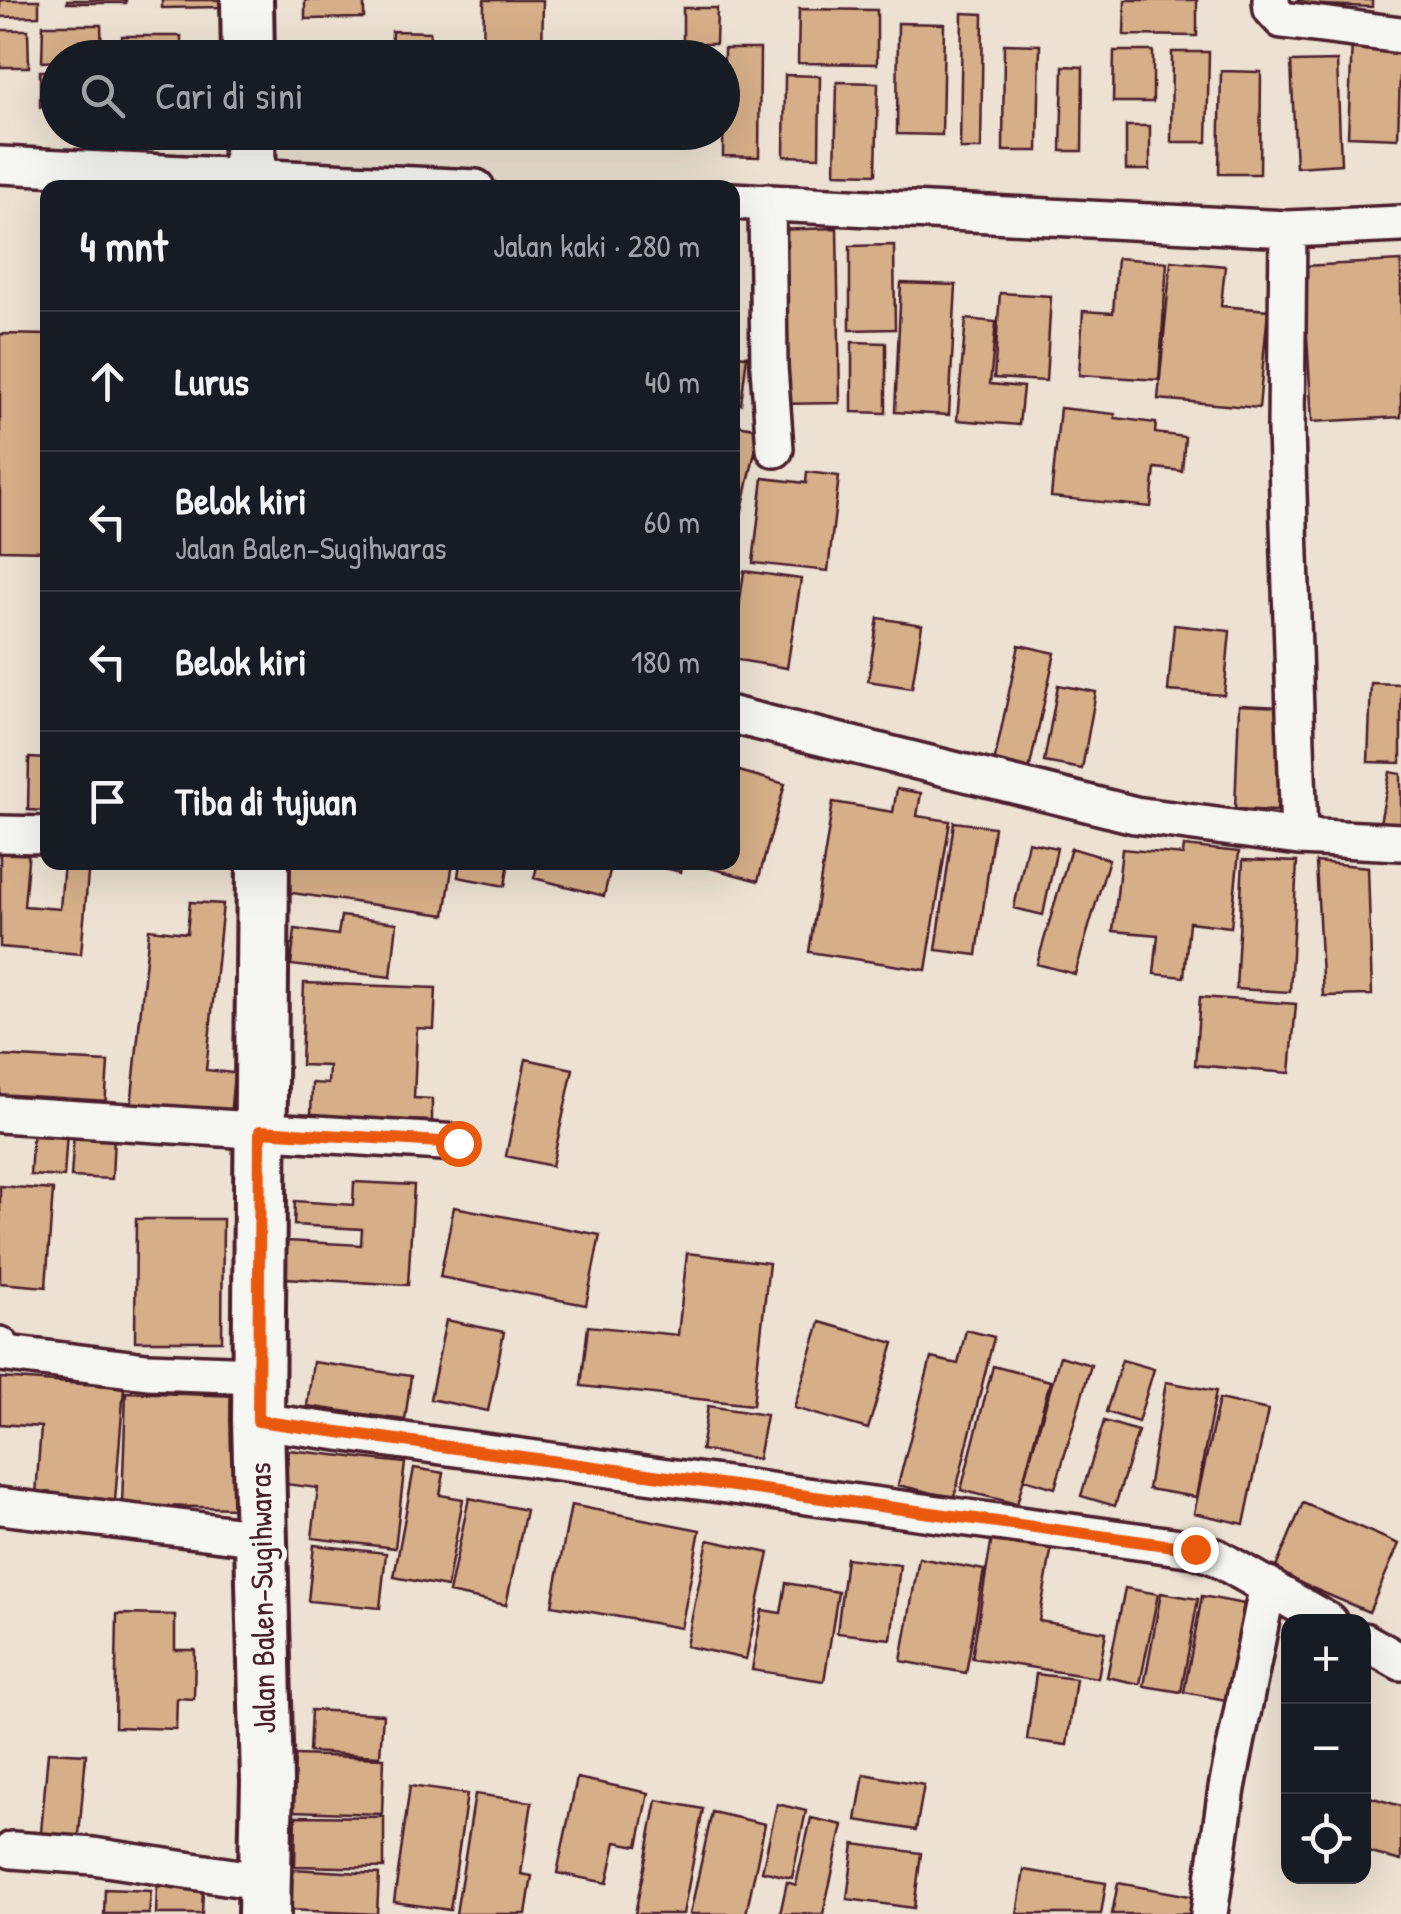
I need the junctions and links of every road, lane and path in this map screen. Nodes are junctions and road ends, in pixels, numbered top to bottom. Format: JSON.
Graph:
{"nodes":[{"id":1,"x":247,"y":0,"type":"edge"},
{"id":2,"x":1271,"y":0,"type":"edge"},
{"id":3,"x":1401,"y":35,"type":"edge"},
{"id":4,"x":248,"y":40,"type":"edge"},
{"id":5,"x":250,"y":165,"type":"edge"},
{"id":6,"x":0,"y":166,"type":"edge"},
{"id":7,"x":397,"y":180,"type":"edge"},
{"id":8,"x":750,"y":201,"type":"edge"},
{"id":9,"x":1400,"y":215,"type":"edge"},
{"id":10,"x":1288,"y":229,"type":"junction"},
{"id":11,"x":775,"y":449,"type":"dead end"},
{"id":12,"x":740,"y":716,"type":"edge"},
{"id":13,"x":0,"y":834,"type":"edge"},
{"id":14,"x":40,"y":835,"type":"edge"},
{"id":15,"x":1299,"y":836,"type":"junction"},
{"id":16,"x":1401,"y":842,"type":"edge"},
{"id":17,"x":263,"y":870,"type":"edge"},
{"id":18,"x":0,"y":1114,"type":"edge"},
{"id":19,"x":260,"y":1131,"type":"junction"},
{"id":20,"x":458,"y":1143,"type":"dead end"},
{"id":21,"x":0,"y":1345,"type":"edge"},
{"id":22,"x":258,"y":1398,"type":"junction"},
{"id":23,"x":0,"y":1506,"type":"edge"},
{"id":24,"x":261,"y":1538,"type":"junction"},
{"id":25,"x":1268,"y":1586,"type":"junction"},
{"id":26,"x":1315,"y":1614,"type":"edge"},
{"id":27,"x":1371,"y":1645,"type":"edge"},
{"id":28,"x":1401,"y":1662,"type":"edge"},
{"id":29,"x":12,"y":1850,"type":"dead end"},
{"id":30,"x":264,"y":1898,"type":"edge"},
{"id":31,"x":1210,"y":1914,"type":"edge"}],
"edges":[{"from":1,"to":4,"type":"street"},
{"from":2,"to":3,"type":"street"},
{"from":5,"to":6,"type":"street"},
{"from":5,"to":7,"type":"street"},
{"from":8,"to":10,"type":"street"},
{"from":8,"to":11,"type":"street"},
{"from":9,"to":10,"type":"street"},
{"from":10,"to":15,"type":"street"},
{"from":12,"to":15,"type":"street"},
{"from":13,"to":14,"type":"street"},
{"from":15,"to":16,"type":"street"},
{"from":17,"to":19,"type":"street","name":"Jalan Balen-Sugihwaras"},
{"from":18,"to":19,"type":"street"},
{"from":19,"to":20,"type":"street"},
{"from":19,"to":22,"type":"street","name":"Jalan Balen-Sugihwaras"},
{"from":21,"to":22,"type":"street"},
{"from":22,"to":24,"type":"street","name":"Jalan Balen-Sugihwaras"},
{"from":22,"to":25,"type":"street"},
{"from":23,"to":24,"type":"street"},
{"from":24,"to":30,"type":"street","name":"Jalan Balen-Sugihwaras"},
{"from":25,"to":26,"type":"street"},
{"from":25,"to":31,"type":"street"},
{"from":27,"to":28,"type":"street"},
{"from":29,"to":30,"type":"street"}]}
